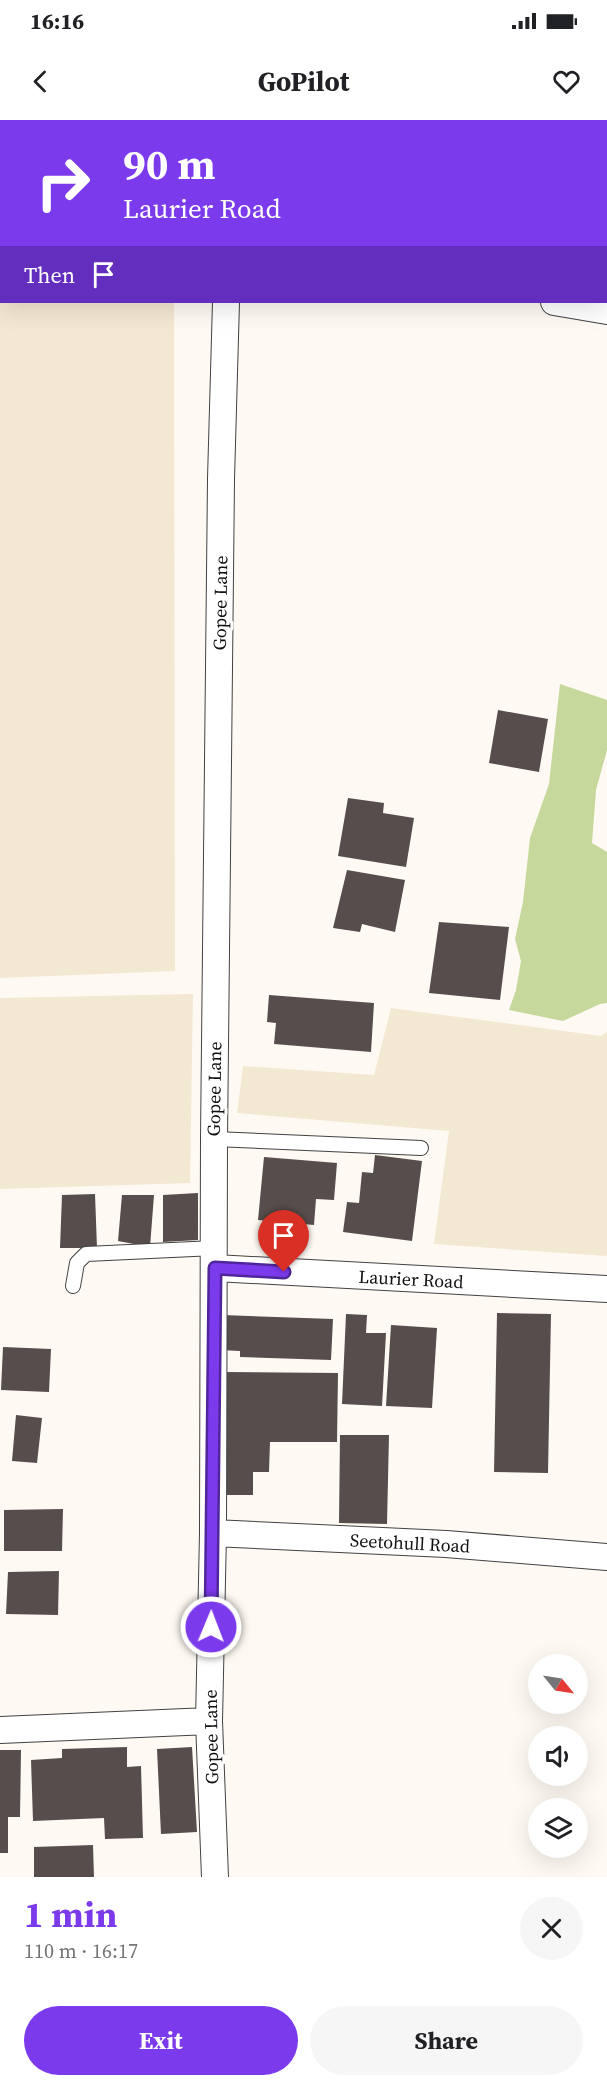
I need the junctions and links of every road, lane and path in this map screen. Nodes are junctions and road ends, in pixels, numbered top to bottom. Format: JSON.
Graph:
{"nodes":[{"id":1,"x":226,"y":303,"type":"edge"},
{"id":2,"x":560,"y":303,"type":"edge"},
{"id":3,"x":607,"y":311,"type":"edge"},
{"id":4,"x":214,"y":1139,"type":"junction"},
{"id":5,"x":422,"y":1148,"type":"dead end"},
{"id":6,"x":215,"y":1258,"type":"junction"},
{"id":7,"x":73,"y":1286,"type":"dead end"},
{"id":8,"x":607,"y":1289,"type":"edge"},
{"id":9,"x":213,"y":1533,"type":"junction"},
{"id":10,"x":607,"y":1557,"type":"edge"},
{"id":11,"x":209,"y":1721,"type":"junction"},
{"id":12,"x":0,"y":1730,"type":"edge"},
{"id":13,"x":214,"y":1877,"type":"edge"}],
"edges":[{"from":1,"to":4,"type":"street","name":"Gopee Lane"},
{"from":2,"to":3,"type":"street"},
{"from":4,"to":5,"type":"lane"},
{"from":4,"to":6,"type":"street","name":"Gopee Lane"},
{"from":6,"to":7,"type":"lane"},
{"from":6,"to":8,"type":"street","name":"Laurier Road"},
{"from":6,"to":9,"type":"street","name":"Gopee Lane"},
{"from":9,"to":10,"type":"street","name":"Seetohull Road"},
{"from":9,"to":11,"type":"street","name":"Gopee Lane"},
{"from":11,"to":12,"type":"street"},
{"from":11,"to":13,"type":"street","name":"Gopee Lane"}]}
